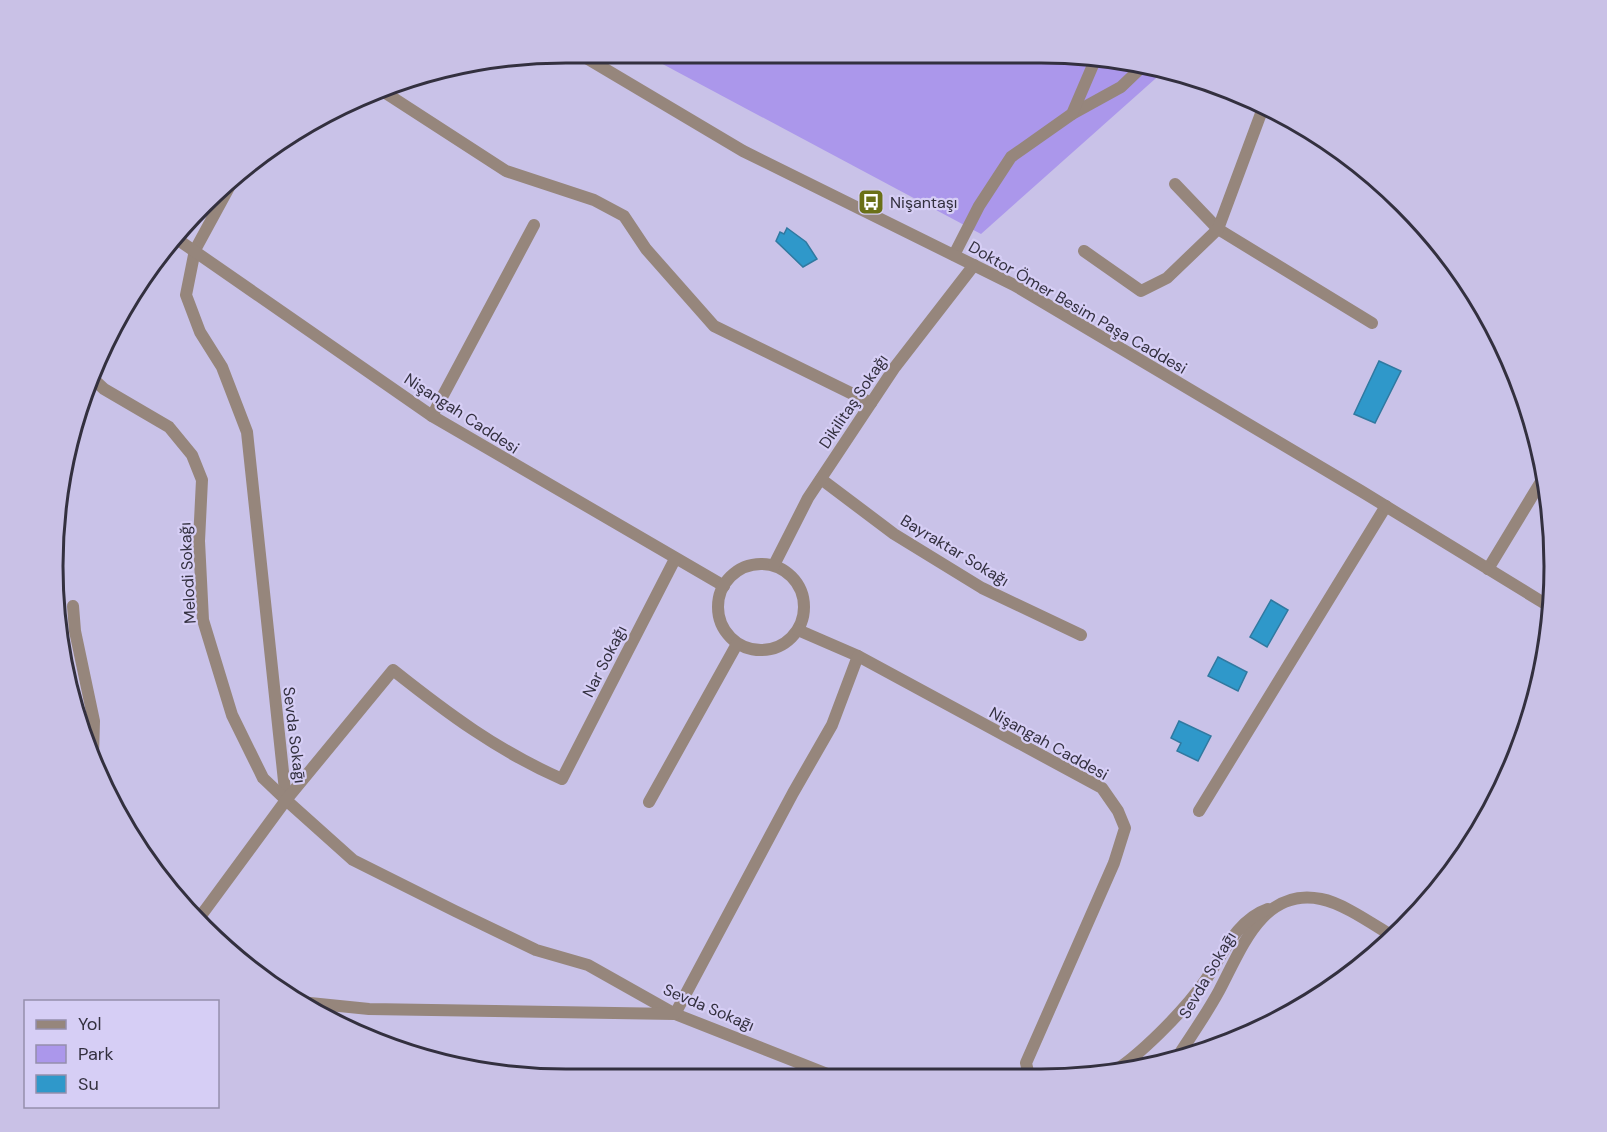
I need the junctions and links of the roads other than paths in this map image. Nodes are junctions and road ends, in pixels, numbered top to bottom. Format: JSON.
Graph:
{"nodes":[{"id":1,"x":596,"y":63,"type":"edge"},
{"id":2,"x":1093,"y":66,"type":"edge"},
{"id":3,"x":1136,"y":72,"type":"edge"},
{"id":4,"x":389,"y":95,"type":"edge"},
{"id":5,"x":1072,"y":114,"type":"junction"},
{"id":6,"x":1261,"y":114,"type":"edge"},
{"id":7,"x":1175,"y":184,"type":"dead end"},
{"id":8,"x":223,"y":198,"type":"edge"},
{"id":9,"x":534,"y":225,"type":"dead end"},
{"id":10,"x":1218,"y":229,"type":"junction"},
{"id":11,"x":182,"y":242,"type":"edge"},
{"id":12,"x":195,"y":250,"type":"junction"},
{"id":13,"x":1084,"y":251,"type":"dead end"},
{"id":14,"x":954,"y":255,"type":"junction"},
{"id":15,"x":974,"y":266,"type":"junction"},
{"id":16,"x":1372,"y":323,"type":"dead end"},
{"id":17,"x":98,"y":383,"type":"edge"},
{"id":18,"x":871,"y":403,"type":"junction"},
{"id":19,"x":432,"y":416,"type":"junction"},
{"id":20,"x":821,"y":479,"type":"junction"},
{"id":21,"x":1538,"y":487,"type":"edge"},
{"id":22,"x":1386,"y":506,"type":"junction"},
{"id":23,"x":675,"y":559,"type":"junction"},
{"id":24,"x":774,"y":565,"type":"junction"},
{"id":25,"x":1488,"y":569,"type":"junction"},
{"id":26,"x":724,"y":586,"type":"junction"},
{"id":27,"x":1543,"y":602,"type":"edge"},
{"id":28,"x":73,"y":606,"type":"dead end"},
{"id":29,"x":798,"y":630,"type":"junction"},
{"id":30,"x":1081,"y":635,"type":"dead end"},
{"id":31,"x":737,"y":644,"type":"junction"},
{"id":32,"x":858,"y":656,"type":"junction"},
{"id":33,"x":94,"y":738,"type":"edge"},
{"id":34,"x":286,"y":800,"type":"junction"},
{"id":35,"x":649,"y":802,"type":"dead end"},
{"id":36,"x":1198,"y":811,"type":"dead end"},
{"id":37,"x":1272,"y":908,"type":"junction"},
{"id":38,"x":202,"y":914,"type":"edge"},
{"id":39,"x":1386,"y":932,"type":"edge"},
{"id":40,"x":318,"y":1004,"type":"edge"},
{"id":41,"x":675,"y":1014,"type":"junction"},
{"id":42,"x":1183,"y":1048,"type":"edge"},
{"id":43,"x":1123,"y":1062,"type":"edge"},
{"id":44,"x":816,"y":1069,"type":"edge"},
{"id":45,"x":1027,"y":1069,"type":"edge"}],
"edges":[{"from":1,"to":14,"type":"street","name":"Doktor Ömer Besim Paşa Caddesi"},
{"from":2,"to":5,"type":"street"},
{"from":3,"to":5,"type":"street"},
{"from":4,"to":18,"type":"street"},
{"from":5,"to":14,"type":"street"},
{"from":6,"to":10,"type":"street"},
{"from":7,"to":10,"type":"street"},
{"from":8,"to":12,"type":"street","name":"Sevda Sokaḡı"},
{"from":9,"to":19,"type":"street"},
{"from":10,"to":13,"type":"street"},
{"from":10,"to":16,"type":"street"},
{"from":11,"to":12,"type":"street","name":"Nişangah Caddesi"},
{"from":12,"to":19,"type":"street","name":"Nişangah Caddesi"},
{"from":12,"to":34,"type":"street","name":"Sevda Sokaḡı"},
{"from":14,"to":15,"type":"street","name":"Doktor Ömer Besim Paşa Caddesi"},
{"from":15,"to":18,"type":"street","name":"Dikilitaş Sokağı"},
{"from":15,"to":22,"type":"street","name":"Doktor Ömer Besim Paşa Caddesi"},
{"from":17,"to":34,"type":"street","name":"Melodi Sokağı"},
{"from":18,"to":20,"type":"street","name":"Dikilitaş Sokağı"},
{"from":19,"to":23,"type":"street","name":"Nişangah Caddesi"},
{"from":20,"to":24,"type":"street","name":"Dikilitaş Sokağı"},
{"from":20,"to":30,"type":"street","name":"Bayraktar Sokağı"},
{"from":21,"to":25,"type":"street"},
{"from":22,"to":25,"type":"street","name":"Doktor Ömer Besim Paşa Caddesi"},
{"from":22,"to":36,"type":"street"},
{"from":23,"to":26,"type":"street","name":"Nişangah Caddesi"},
{"from":23,"to":34,"type":"street","name":"Nar Sokağı"},
{"from":24,"to":26,"type":"street"},
{"from":24,"to":29,"type":"street"},
{"from":25,"to":27,"type":"street","name":"Doktor Ömer Besim Paşa Caddesi"},
{"from":26,"to":31,"type":"street"},
{"from":28,"to":33,"type":"street"},
{"from":29,"to":31,"type":"street"},
{"from":29,"to":32,"type":"street","name":"Nişangah Caddesi"},
{"from":31,"to":35,"type":"street"},
{"from":32,"to":41,"type":"street"},
{"from":32,"to":45,"type":"street","name":"Nişangah Caddesi"},
{"from":34,"to":38,"type":"street"},
{"from":34,"to":41,"type":"street","name":"Sevda Sokaḡı"},
{"from":37,"to":39,"type":"street","name":"Sevda Sokaḡı"},
{"from":37,"to":42,"type":"street","name":"Sevda Sokaḡı"},
{"from":37,"to":43,"type":"street"},
{"from":40,"to":41,"type":"street"},
{"from":41,"to":44,"type":"street","name":"Sevda Sokaḡı"}]}
